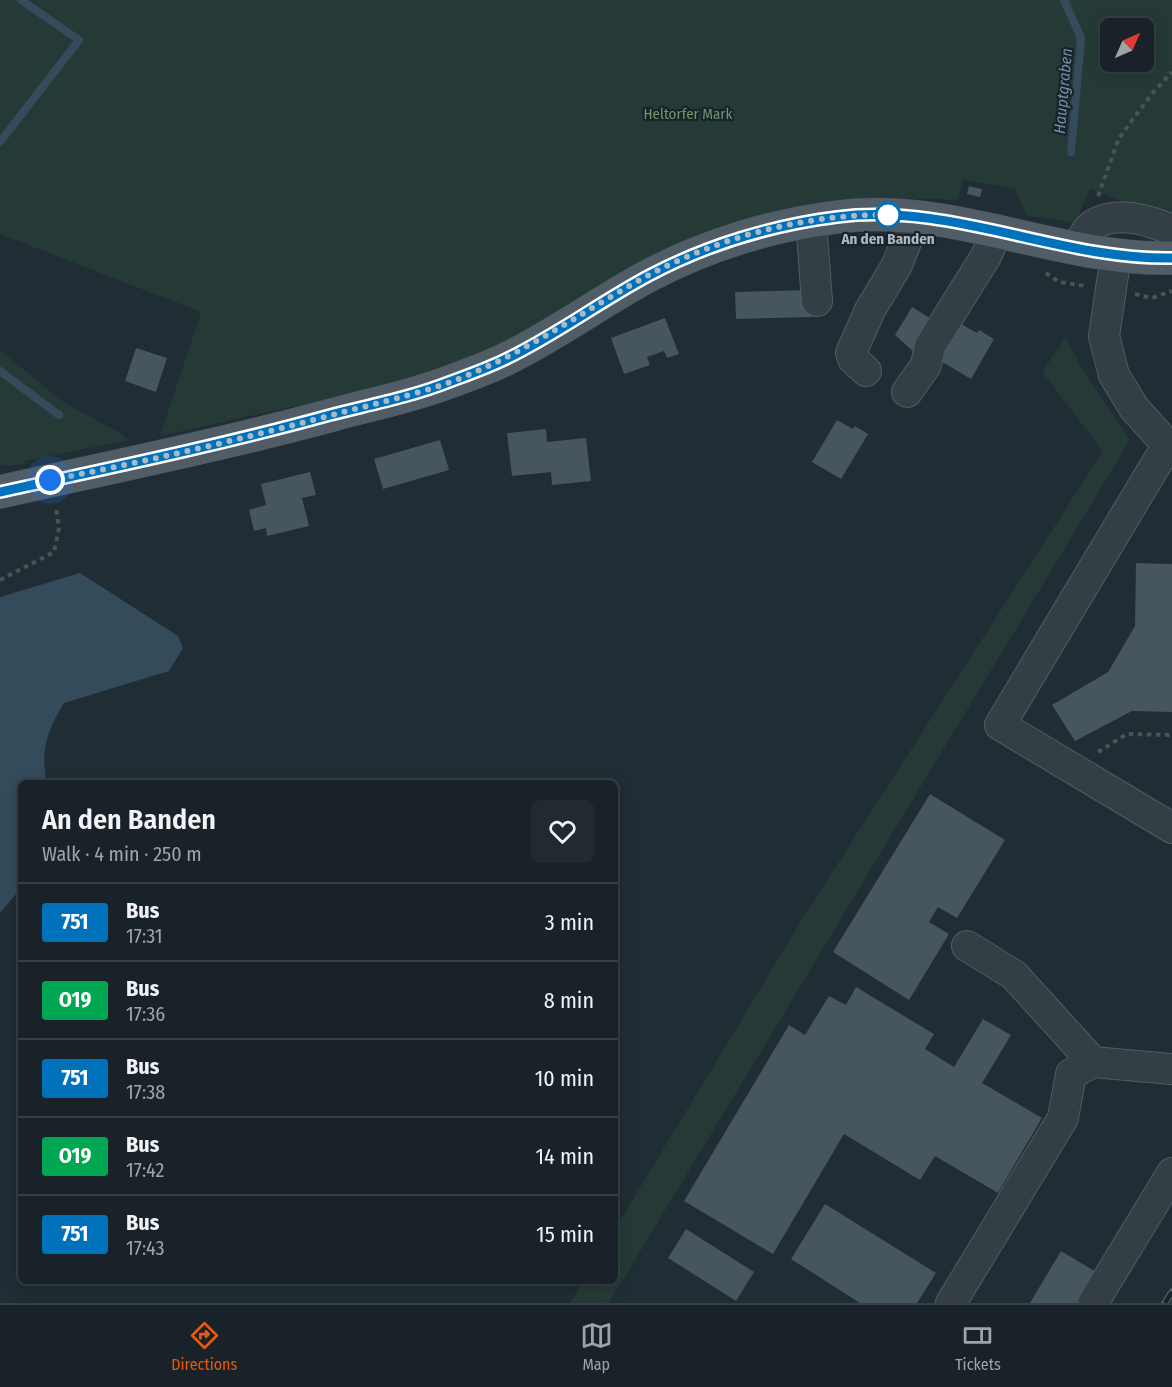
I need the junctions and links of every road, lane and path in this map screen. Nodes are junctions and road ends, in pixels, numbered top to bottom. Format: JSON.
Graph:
{"nodes":[{"id":1,"x":1172,"y":72,"type":"edge"},
{"id":2,"x":913,"y":216,"type":"junction"},
{"id":3,"x":811,"y":221,"type":"junction"},
{"id":4,"x":998,"y":230,"type":"junction"},
{"id":5,"x":1172,"y":230,"type":"edge"},
{"id":6,"x":1084,"y":237,"type":"junction"},
{"id":7,"x":1116,"y":255,"type":"junction"},
{"id":8,"x":1172,"y":258,"type":"edge"},
{"id":9,"x":1042,"y":272,"type":"dead end"},
{"id":10,"x":1111,"y":290,"type":"junction"},
{"id":11,"x":1172,"y":291,"type":"edge"},
{"id":12,"x":818,"y":301,"type":"dead end"},
{"id":13,"x":866,"y":371,"type":"dead end"},
{"id":14,"x":907,"y":392,"type":"dead end"},
{"id":15,"x":1170,"y":448,"type":"edge"},
{"id":16,"x":50,"y":480,"type":"junction"},
{"id":17,"x":0,"y":492,"type":"edge"},
{"id":18,"x":0,"y":580,"type":"edge"},
{"id":19,"x":1172,"y":735,"type":"edge"},
{"id":20,"x":1072,"y":768,"type":"junction"},
{"id":21,"x":1172,"y":828,"type":"edge"},
{"id":22,"x":967,"y":946,"type":"dead end"},
{"id":23,"x":1093,"y":1062,"type":"junction"},
{"id":24,"x":1172,"y":1069,"type":"edge"},
{"id":25,"x":1172,"y":1173,"type":"edge"},
{"id":26,"x":951,"y":1303,"type":"edge"},
{"id":27,"x":1093,"y":1303,"type":"edge"}],
"edges":[{"from":1,"to":6,"type":"path"},
{"from":2,"to":3,"type":"main road"},
{"from":2,"to":4,"type":"main road"},
{"from":2,"to":13,"type":"street"},
{"from":3,"to":12,"type":"street"},
{"from":3,"to":16,"type":"main road"},
{"from":4,"to":6,"type":"main road"},
{"from":4,"to":14,"type":"street"},
{"from":5,"to":6,"type":"street"},
{"from":6,"to":7,"type":"main road"},
{"from":7,"to":8,"type":"main road"},
{"from":7,"to":10,"type":"street"},
{"from":9,"to":10,"type":"path"},
{"from":10,"to":11,"type":"path"},
{"from":10,"to":15,"type":"street"},
{"from":15,"to":20,"type":"street"},
{"from":16,"to":17,"type":"main road"},
{"from":16,"to":18,"type":"path"},
{"from":19,"to":20,"type":"path"},
{"from":20,"to":21,"type":"street"},
{"from":22,"to":23,"type":"street"},
{"from":23,"to":24,"type":"street"},
{"from":23,"to":26,"type":"street"},
{"from":25,"to":27,"type":"street"}]}
